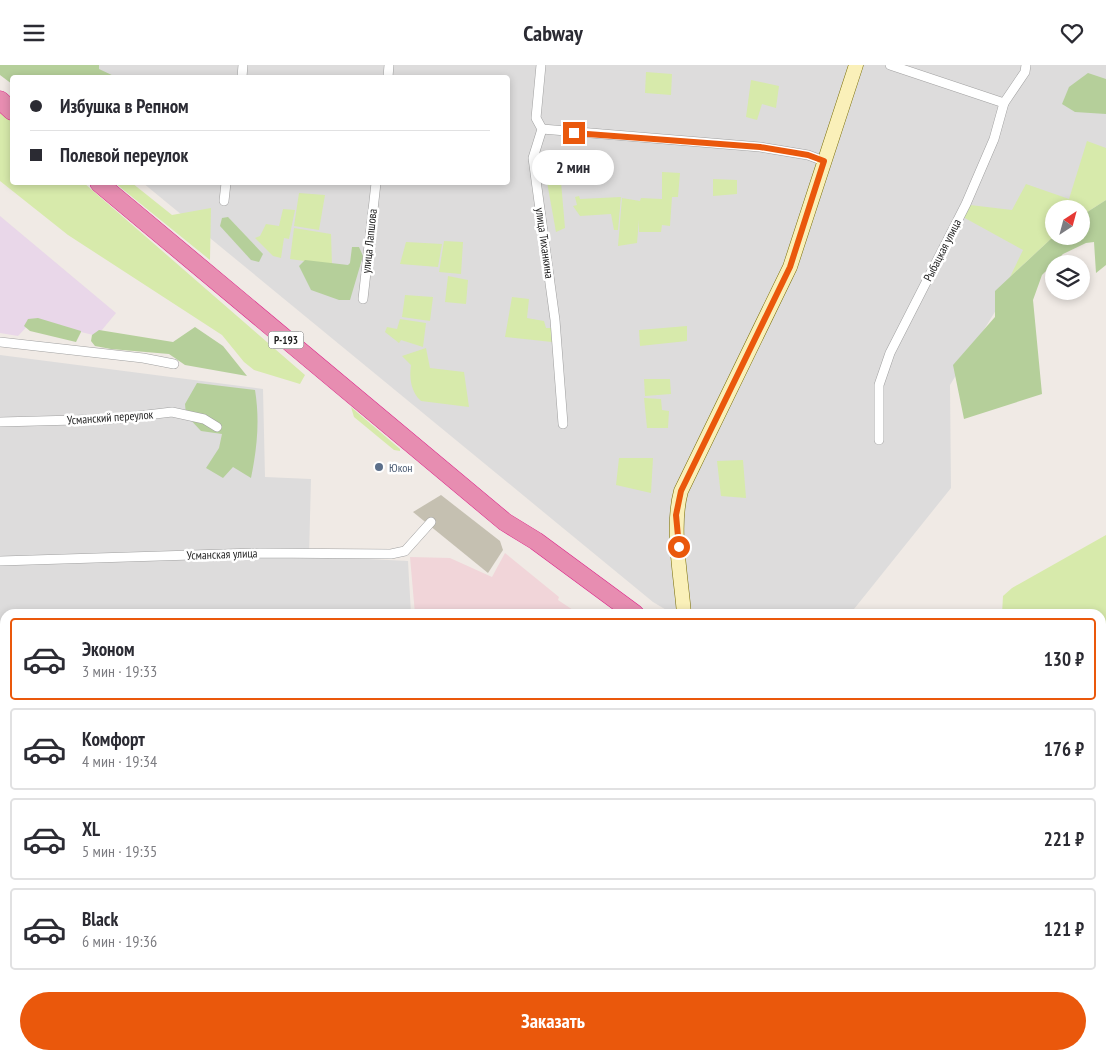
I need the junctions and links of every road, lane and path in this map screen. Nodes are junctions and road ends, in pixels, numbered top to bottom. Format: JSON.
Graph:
{"nodes":[{"id":1,"x":540,"y":65,"type":"edge"},
{"id":2,"x":856,"y":65,"type":"edge"},
{"id":3,"x":890,"y":65,"type":"edge"},
{"id":4,"x":1026,"y":65,"type":"edge"},
{"id":5,"x":1004,"y":103,"type":"junction"},
{"id":6,"x":542,"y":129,"type":"junction"},
{"id":7,"x":824,"y":161,"type":"junction"},
{"id":8,"x":101,"y":185,"type":"edge"},
{"id":9,"x":226,"y":185,"type":"edge"},
{"id":10,"x":376,"y":185,"type":"edge"},
{"id":11,"x":224,"y":201,"type":"dead end"},
{"id":12,"x":363,"y":299,"type":"dead end"},
{"id":13,"x":0,"y":342,"type":"edge"},
{"id":14,"x":174,"y":364,"type":"dead end"},
{"id":15,"x":0,"y":422,"type":"edge"},
{"id":16,"x":563,"y":424,"type":"dead end"},
{"id":17,"x":217,"y":427,"type":"dead end"},
{"id":18,"x":879,"y":440,"type":"dead end"},
{"id":19,"x":431,"y":522,"type":"dead end"},
{"id":20,"x":505,"y":522,"type":"junction"},
{"id":21,"x":0,"y":561,"type":"edge"},
{"id":22,"x":610,"y":609,"type":"edge"},
{"id":23,"x":628,"y":609,"type":"edge"},
{"id":24,"x":684,"y":609,"type":"edge"}],
"edges":[{"from":1,"to":6,"type":"street","name":"улица Тиханкина"},
{"from":2,"to":7,"type":"street"},
{"from":3,"to":5,"type":"street"},
{"from":4,"to":5,"type":"street","name":"Рыбацкая улица"},
{"from":5,"to":18,"type":"street","name":"Рыбацкая улица"},
{"from":6,"to":7,"type":"street"},
{"from":6,"to":16,"type":"street","name":"улица Тиханкина"},
{"from":7,"to":24,"type":"street"},
{"from":8,"to":20,"type":"highway","number":"Р-193"},
{"from":9,"to":11,"type":"street"},
{"from":10,"to":12,"type":"street","name":"улица Лапшова"},
{"from":13,"to":14,"type":"street"},
{"from":15,"to":17,"type":"street","name":"Усманский переулок"},
{"from":19,"to":21,"type":"street","name":"Усманская улица"},
{"from":20,"to":22,"type":"highway"},
{"from":20,"to":23,"type":"highway","number":"Р-193"}]}
